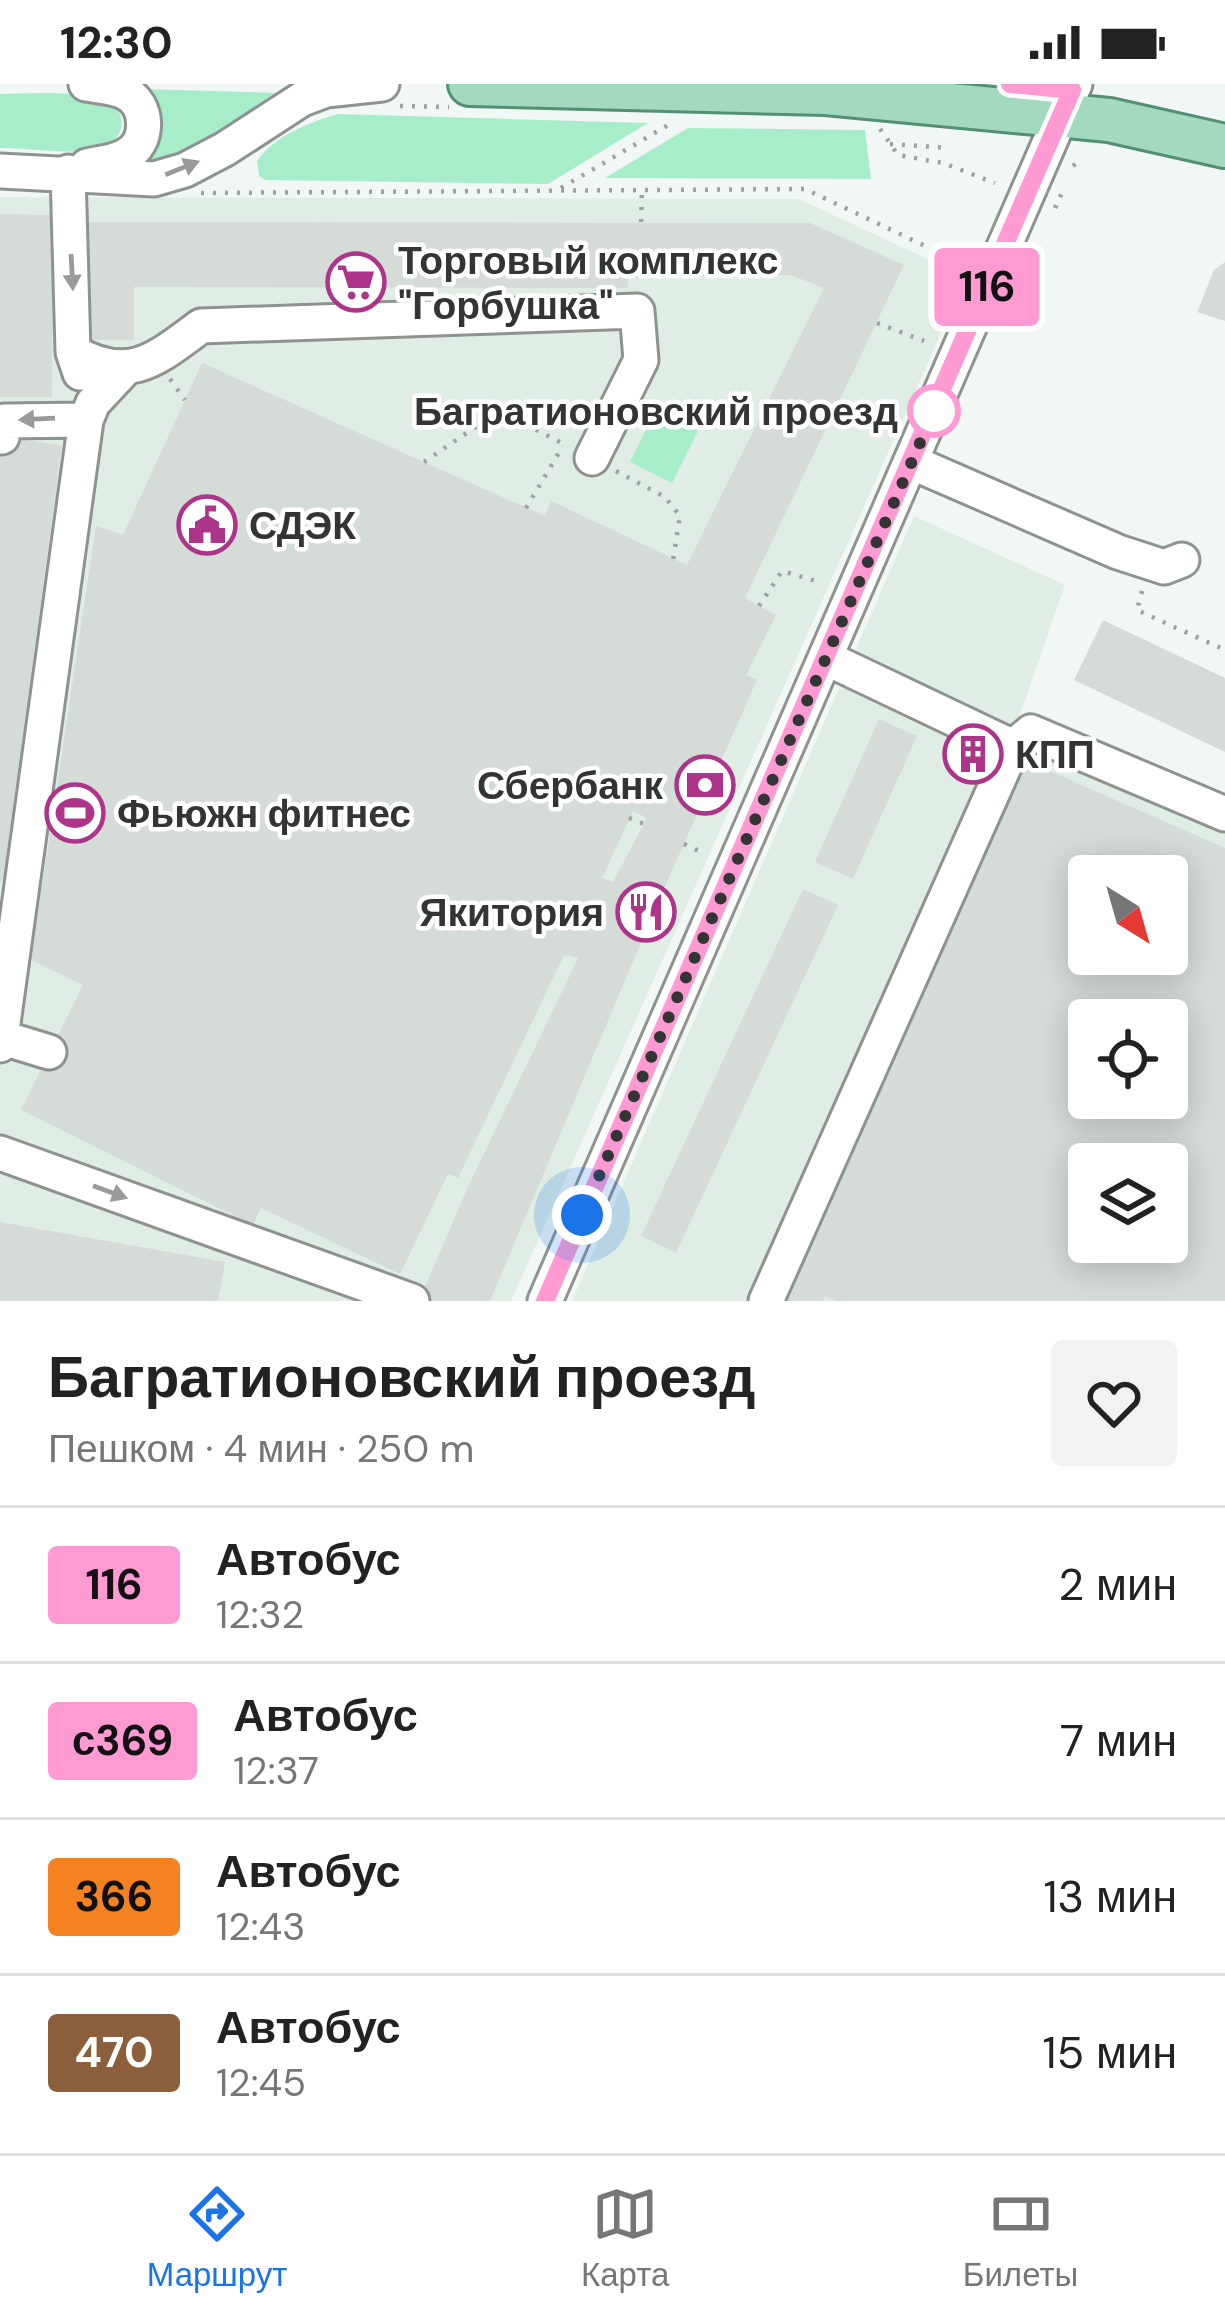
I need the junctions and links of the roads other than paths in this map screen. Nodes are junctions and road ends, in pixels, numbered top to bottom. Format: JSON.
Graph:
{"nodes":[{"id":1,"x":86,"y":84,"type":"edge"},
{"id":2,"x":382,"y":84,"type":"edge"},
{"id":3,"x":470,"y":84,"type":"edge"},
{"id":4,"x":1011,"y":84,"type":"edge"},
{"id":5,"x":1070,"y":96,"type":"edge"},
{"id":6,"x":1225,"y":120,"type":"edge"},
{"id":7,"x":1225,"y":146,"type":"edge"},
{"id":8,"x":0,"y":171,"type":"edge"},
{"id":9,"x":68,"y":182,"type":"junction"},
{"id":10,"x":73,"y":352,"type":"junction"},
{"id":11,"x":124,"y":370,"type":"junction"},
{"id":12,"x":89,"y":412,"type":"junction"},
{"id":13,"x":2,"y":437,"type":"edge"},
{"id":14,"x":578,"y":451,"type":"road end"},
{"id":15,"x":911,"y":462,"type":"junction"},
{"id":16,"x":1166,"y":561,"type":"road end"},
{"id":17,"x":826,"y":658,"type":"junction"},
{"id":18,"x":1013,"y":747,"type":"junction"},
{"id":19,"x":1225,"y":814,"type":"edge"},
{"id":20,"x":0,"y":1040,"type":"edge"},
{"id":21,"x":50,"y":1052,"type":"dead end"},
{"id":22,"x":0,"y":1153,"type":"edge"},
{"id":23,"x":412,"y":1301,"type":"edge"},
{"id":24,"x":545,"y":1301,"type":"edge"},
{"id":25,"x":766,"y":1301,"type":"edge"}],
"edges":[{"from":1,"to":9,"type":"street"},
{"from":9,"to":2,"type":"street","one_way":true},
{"from":3,"to":5,"type":"main road"},
{"from":4,"to":5,"type":"main road"},
{"from":5,"to":6,"type":"main road"},
{"from":5,"to":7,"type":"main road"},
{"from":5,"to":15,"type":"street"},
{"from":8,"to":9,"type":"street"},
{"from":9,"to":10,"type":"street","one_way":true},
{"from":10,"to":11,"type":"street"},
{"from":10,"to":12,"type":"street"},
{"from":11,"to":12,"type":"street"},
{"from":11,"to":14,"type":"street"},
{"from":12,"to":13,"type":"street","one_way":true},
{"from":12,"to":20,"type":"street"},
{"from":15,"to":16,"type":"street"},
{"from":15,"to":17,"type":"street"},
{"from":17,"to":18,"type":"street"},
{"from":17,"to":24,"type":"street"},
{"from":18,"to":19,"type":"street"},
{"from":18,"to":25,"type":"street"},
{"from":20,"to":21,"type":"street"},
{"from":22,"to":23,"type":"street","one_way":true}]}
